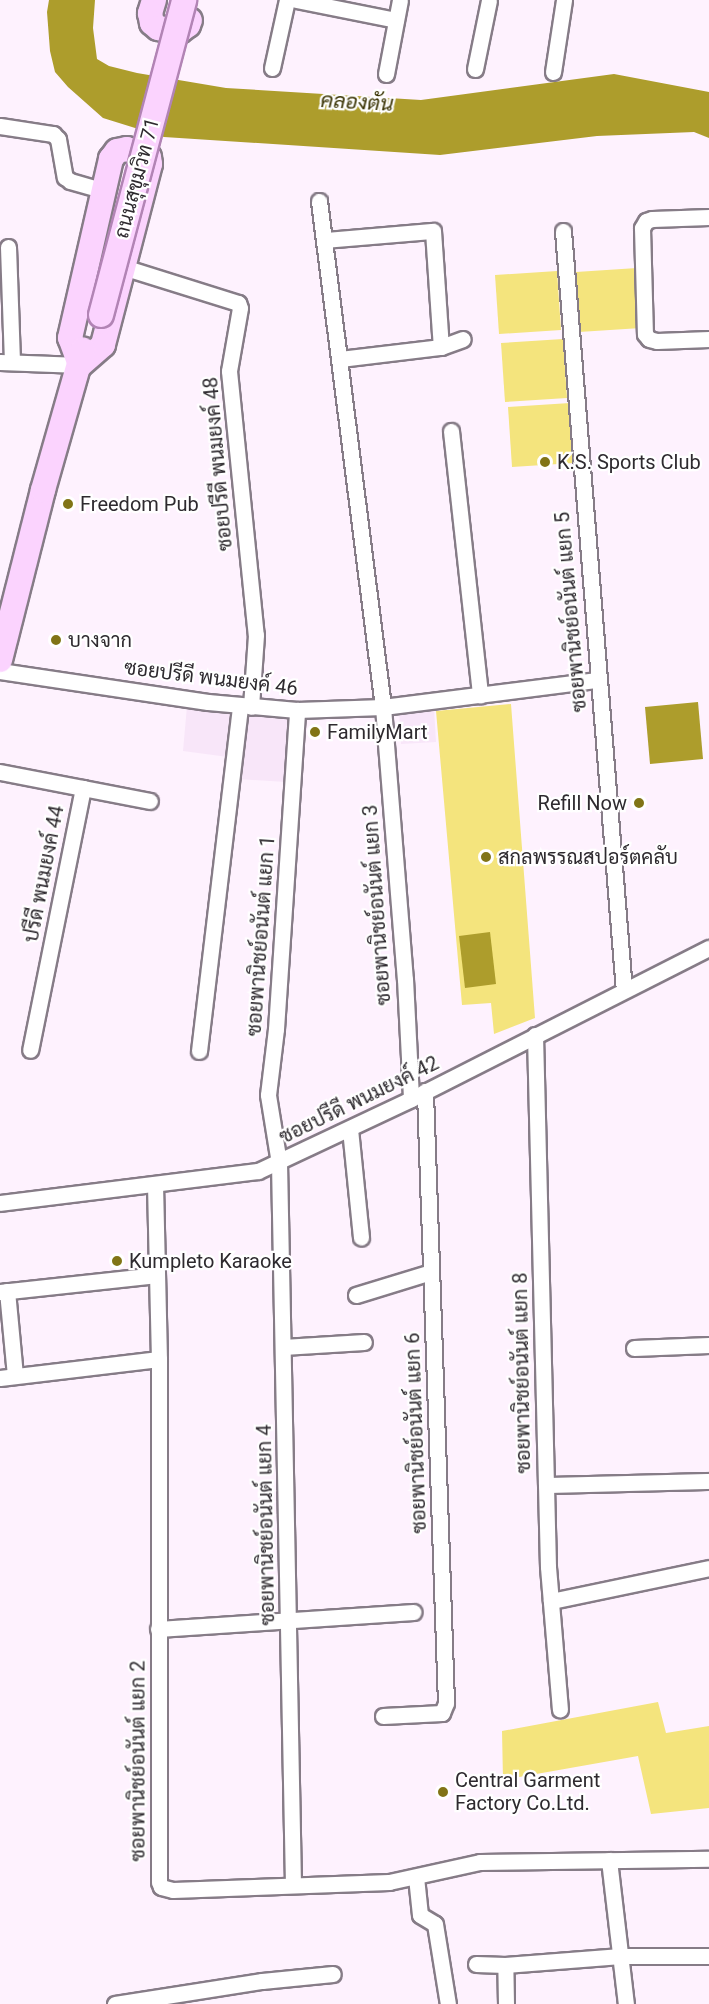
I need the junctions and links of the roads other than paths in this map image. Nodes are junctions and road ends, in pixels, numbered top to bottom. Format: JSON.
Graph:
{"nodes":[{"id":1,"x":154,"y":0,"type":"edge"},
{"id":2,"x":167,"y":0,"type":"edge"},
{"id":3,"x":184,"y":0,"type":"edge"},
{"id":4,"x":195,"y":0,"type":"edge"},
{"id":5,"x":286,"y":0,"type":"edge"},
{"id":6,"x":296,"y":0,"type":"edge"},
{"id":7,"x":400,"y":0,"type":"edge"},
{"id":8,"x":489,"y":0,"type":"edge"},
{"id":9,"x":564,"y":0,"type":"edge"},
{"id":10,"x":396,"y":20,"type":"junction"},
{"id":11,"x":272,"y":68,"type":"dead end"},
{"id":12,"x":475,"y":69,"type":"dead end"},
{"id":13,"x":553,"y":72,"type":"dead end"},
{"id":14,"x":386,"y":74,"type":"dead end"},
{"id":15,"x":0,"y":126,"type":"edge"},
{"id":16,"x":104,"y":190,"type":"junction"},
{"id":17,"x":319,"y":201,"type":"dead end"},
{"id":18,"x":709,"y":217,"type":"edge"},
{"id":19,"x":562,"y":231,"type":"dead end"},
{"id":20,"x":325,"y":240,"type":"junction"},
{"id":21,"x":8,"y":247,"type":"dead end"},
{"id":22,"x":123,"y":267,"type":"junction"},
{"id":23,"x":94,"y":313,"type":"junction"},
{"id":24,"x":463,"y":339,"type":"dead end"},
{"id":25,"x":709,"y":339,"type":"edge"},
{"id":26,"x":441,"y":347,"type":"junction"},
{"id":27,"x":82,"y":358,"type":"junction"},
{"id":28,"x":340,"y":359,"type":"junction"},
{"id":29,"x":6,"y":362,"type":"edge"},
{"id":30,"x":451,"y":431,"type":"dead end"},
{"id":31,"x":0,"y":660,"type":"edge"},
{"id":32,"x":0,"y":671,"type":"edge"},
{"id":33,"x":597,"y":680,"type":"junction"},
{"id":34,"x":480,"y":696,"type":"junction"},
{"id":35,"x":246,"y":706,"type":"junction"},
{"id":36,"x":383,"y":707,"type":"junction"},
{"id":37,"x":297,"y":710,"type":"junction"},
{"id":38,"x":0,"y":772,"type":"edge"},
{"id":39,"x":83,"y":788,"type":"junction"},
{"id":40,"x":150,"y":801,"type":"dead end"},
{"id":41,"x":709,"y":948,"type":"edge"},
{"id":42,"x":624,"y":990,"type":"junction"},
{"id":43,"x":535,"y":1035,"type":"junction"},
{"id":44,"x":30,"y":1050,"type":"dead end"},
{"id":45,"x":199,"y":1051,"type":"dead end"},
{"id":46,"x":425,"y":1091,"type":"junction"},
{"id":47,"x":411,"y":1099,"type":"junction"},
{"id":48,"x":350,"y":1129,"type":"junction"},
{"id":49,"x":279,"y":1163,"type":"junction"},
{"id":50,"x":155,"y":1184,"type":"junction"},
{"id":51,"x":0,"y":1203,"type":"edge"},
{"id":52,"x":361,"y":1237,"type":"dead end"},
{"id":53,"x":431,"y":1272,"type":"junction"},
{"id":54,"x":157,"y":1275,"type":"junction"},
{"id":55,"x":4,"y":1291,"type":"edge"},
{"id":56,"x":356,"y":1295,"type":"dead end"},
{"id":57,"x":364,"y":1342,"type":"dead end"},
{"id":58,"x":709,"y":1345,"type":"edge"},
{"id":59,"x":283,"y":1347,"type":"junction"},
{"id":60,"x":634,"y":1348,"type":"dead end"},
{"id":61,"x":159,"y":1359,"type":"junction"},
{"id":62,"x":7,"y":1377,"type":"edge"},
{"id":63,"x":709,"y":1481,"type":"edge"},
{"id":64,"x":546,"y":1485,"type":"junction"},
{"id":65,"x":709,"y":1568,"type":"edge"},
{"id":66,"x":551,"y":1601,"type":"junction"},
{"id":67,"x":413,"y":1612,"type":"dead end"},
{"id":68,"x":290,"y":1618,"type":"junction"},
{"id":69,"x":158,"y":1629,"type":"junction"},
{"id":70,"x":560,"y":1709,"type":"dead end"},
{"id":71,"x":384,"y":1716,"type":"dead end"},
{"id":72,"x":709,"y":1859,"type":"edge"},
{"id":73,"x":609,"y":1860,"type":"junction"},
{"id":74,"x":416,"y":1877,"type":"junction"},
{"id":75,"x":293,"y":1885,"type":"junction"},
{"id":76,"x":621,"y":1956,"type":"junction"},
{"id":77,"x":709,"y":1956,"type":"edge"},
{"id":78,"x":476,"y":1964,"type":"dead end"},
{"id":79,"x":505,"y":1965,"type":"junction"},
{"id":80,"x":333,"y":1974,"type":"dead end"},
{"id":81,"x":114,"y":2004,"type":"edge"},
{"id":82,"x":448,"y":2004,"type":"edge"},
{"id":83,"x":506,"y":2004,"type":"edge"},
{"id":84,"x":626,"y":2004,"type":"edge"}],
"edges":[{"from":1,"to":4,"type":"main road"},
{"from":2,"to":23,"type":"main road","name":"ถนนสุขุมวิท 71"},
{"from":3,"to":23,"type":"main road","name":"ถนนสุขุมวิท 71","bridge":true},
{"from":5,"to":11,"type":"street"},
{"from":6,"to":10,"type":"street"},
{"from":7,"to":10,"type":"street"},
{"from":8,"to":12,"type":"street"},
{"from":9,"to":13,"type":"street"},
{"from":10,"to":14,"type":"street"},
{"from":15,"to":16,"type":"street"},
{"from":16,"to":22,"type":"main road"},
{"from":16,"to":27,"type":"main road"},
{"from":17,"to":20,"type":"street","name":"ซอยพานิชย์อนันต์ แยก 3"},
{"from":18,"to":25,"type":"street"},
{"from":19,"to":33,"type":"street","name":"ซอยพานิชย์อนันต์ แยก 5"},
{"from":20,"to":26,"type":"street"},
{"from":20,"to":28,"type":"street","name":"ซอยพานิชย์อนันต์ แยก 3"},
{"from":21,"to":29,"type":"street"},
{"from":22,"to":27,"type":"main road"},
{"from":22,"to":35,"type":"street","name":"ซอยปรีดี พนมยงค์ 48"},
{"from":23,"to":27,"type":"main road","name":"ถนนสุขุมวิท 71"},
{"from":24,"to":26,"type":"street"},
{"from":26,"to":28,"type":"street"},
{"from":27,"to":29,"type":"street"},
{"from":27,"to":31,"type":"main road","name":"ถนนสุขุมวิท 71"},
{"from":28,"to":36,"type":"street","name":"ซอยพานิชย์อนันต์ แยก 3"},
{"from":30,"to":34,"type":"street"},
{"from":32,"to":35,"type":"street","name":"ซอยปรีดี พนมยงค์ 46"},
{"from":33,"to":34,"type":"street","name":"ซอยปรีดี พนมยงค์ 46"},
{"from":33,"to":42,"type":"street","name":"ซอยพานิชย์อนันต์ แยก 5"},
{"from":34,"to":36,"type":"street","name":"ซอยปรีดี พนมยงค์ 46"},
{"from":35,"to":37,"type":"street","name":"ซอยปรีดี พนมยงค์ 46"},
{"from":35,"to":45,"type":"street"},
{"from":36,"to":37,"type":"street","name":"ซอยปรีดี พนมยงค์ 46"},
{"from":36,"to":47,"type":"street","name":"ซอยพานิชย์อนันต์ แยก 3"},
{"from":37,"to":49,"type":"street","name":"ซอยพานิชย์อนันต์ แยก 1"},
{"from":38,"to":39,"type":"street","name":"ปรีดี พนมยงค์ 44"},
{"from":39,"to":40,"type":"street"},
{"from":39,"to":44,"type":"street","name":"ปรีดี พนมยงค์ 44"},
{"from":41,"to":42,"type":"street","name":"ซอยปรีดี พนมยงค์ 42"},
{"from":42,"to":43,"type":"street","name":"ซอยปรีดี พนมยงค์ 42"},
{"from":43,"to":46,"type":"street","name":"ซอยปรีดี พนมยงค์ 42"},
{"from":43,"to":64,"type":"street","name":"ซอยพานิชย์อนันต์ แยก 8"},
{"from":46,"to":47,"type":"street","name":"ซอยปรีดี พนมยงค์ 42"},
{"from":46,"to":53,"type":"street","name":"ซอยพานิชย์อนันต์ แยก 6"},
{"from":47,"to":48,"type":"street","name":"ซอยปรีดี พนมยงค์ 42"},
{"from":48,"to":49,"type":"street","name":"ซอยปรีดี พนมยงค์ 42"},
{"from":48,"to":52,"type":"street"},
{"from":49,"to":50,"type":"street","name":"ซอยปรีดี พนมยงค์ 42"},
{"from":49,"to":59,"type":"street","name":"ซอยพานิชย์อนันต์ แยก 4"},
{"from":50,"to":51,"type":"street","name":"ซอยปรีดี พนมยงค์ 42"},
{"from":50,"to":54,"type":"street","name":"ซอยพานิชย์อนันต์ แยก 2"},
{"from":53,"to":56,"type":"street"},
{"from":53,"to":71,"type":"street","name":"ซอยพานิชย์อนันต์ แยก 6"},
{"from":54,"to":55,"type":"street"},
{"from":54,"to":61,"type":"street","name":"ซอยพานิชย์อนันต์ แยก 2"},
{"from":55,"to":62,"type":"street"},
{"from":57,"to":59,"type":"street"},
{"from":58,"to":60,"type":"street"},
{"from":59,"to":68,"type":"street","name":"ซอยพานิชย์อนันต์ แยก 4"},
{"from":61,"to":62,"type":"street"},
{"from":61,"to":69,"type":"street","name":"ซอยพานิชย์อนันต์ แยก 2"},
{"from":63,"to":64,"type":"street"},
{"from":64,"to":66,"type":"street","name":"ซอยพานิชย์อนันต์ แยก 8"},
{"from":65,"to":66,"type":"street"},
{"from":66,"to":70,"type":"street","name":"ซอยพานิชย์อนันต์ แยก 8"},
{"from":67,"to":68,"type":"street"},
{"from":68,"to":69,"type":"street"},
{"from":68,"to":75,"type":"street","name":"ซอยพานิชย์อนันต์ แยก 4"},
{"from":69,"to":75,"type":"street","name":"ซอยพานิชย์อนันต์ แยก 2"},
{"from":72,"to":73,"type":"street","name":"ซอยพานิชย์อนันต์ แยก 2"},
{"from":73,"to":74,"type":"street","name":"ซอยพานิชย์อนันต์ แยก 2"},
{"from":73,"to":76,"type":"street"},
{"from":74,"to":75,"type":"street","name":"ซอยพานิชย์อนันต์ แยก 2"},
{"from":74,"to":82,"type":"street"},
{"from":76,"to":77,"type":"street"},
{"from":76,"to":79,"type":"street"},
{"from":76,"to":84,"type":"street"},
{"from":78,"to":79,"type":"street"},
{"from":79,"to":83,"type":"street"},
{"from":80,"to":81,"type":"street"}]}
